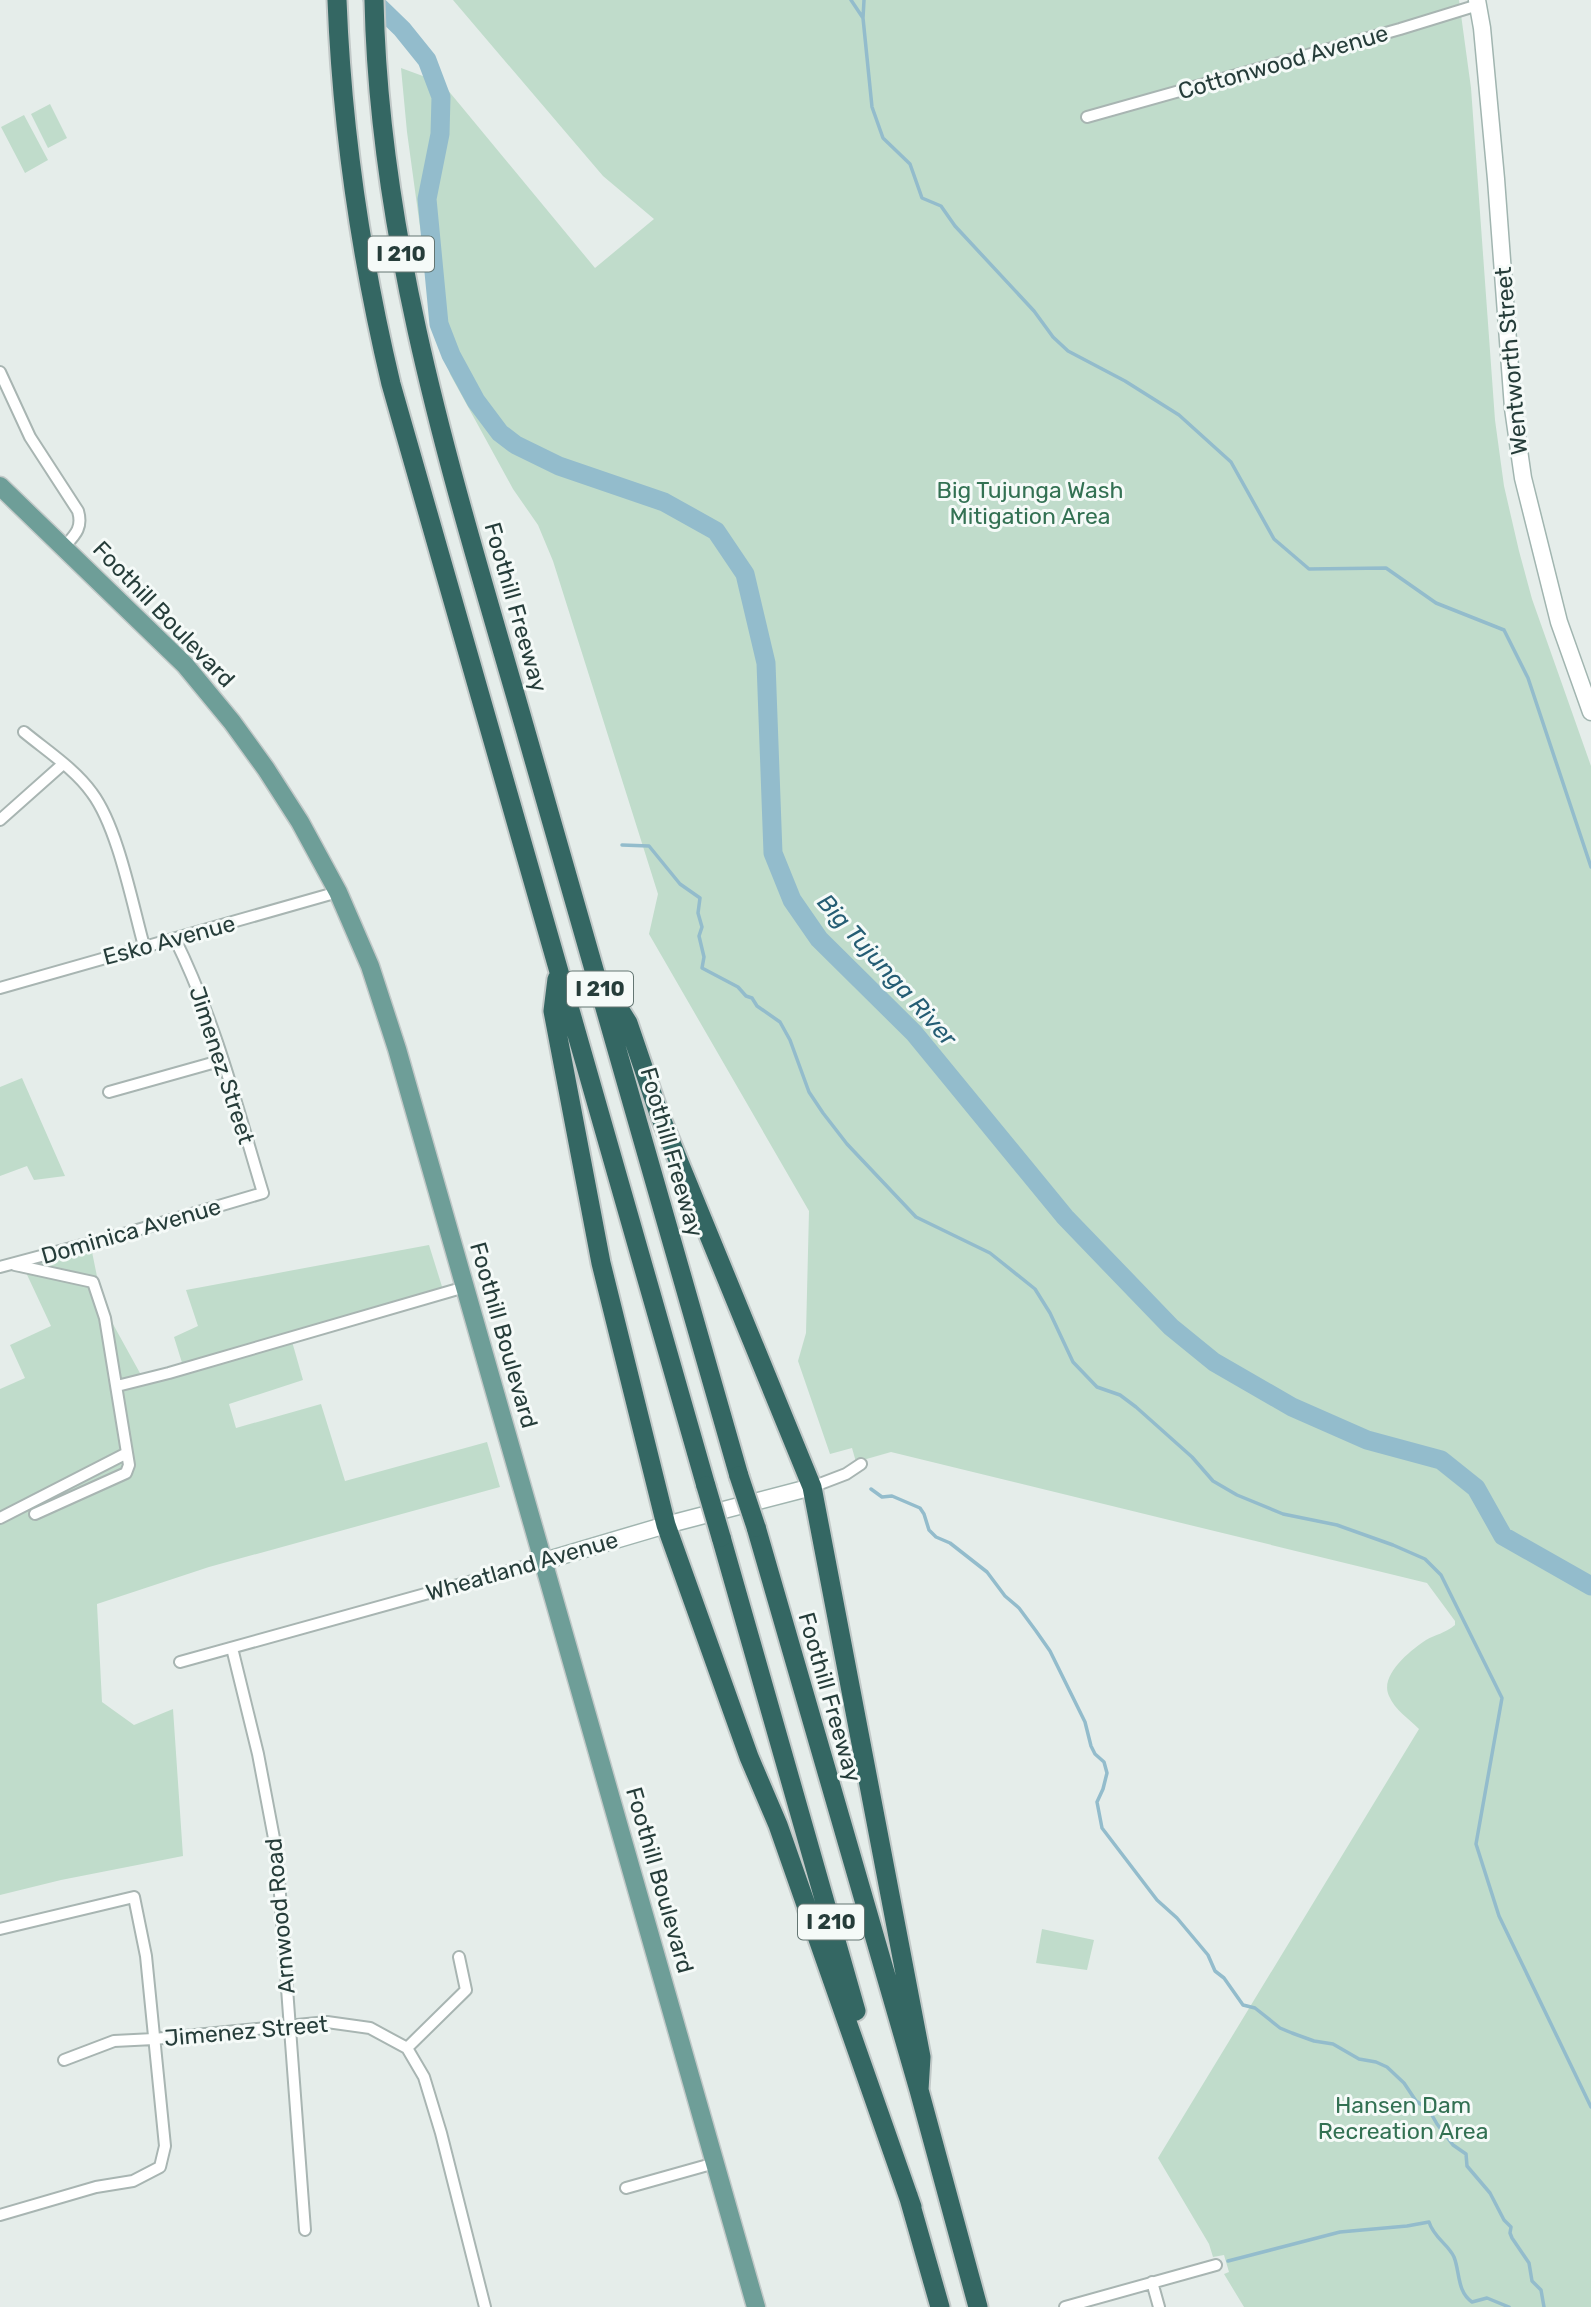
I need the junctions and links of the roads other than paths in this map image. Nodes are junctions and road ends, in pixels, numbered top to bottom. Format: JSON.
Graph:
{"nodes":[{"id":1,"x":337,"y":0,"type":"edge"},
{"id":2,"x":374,"y":0,"type":"edge"},
{"id":3,"x":1477,"y":2,"type":"edge"},
{"id":4,"x":1087,"y":117,"type":"dead end"},
{"id":5,"x":0,"y":372,"type":"edge"},
{"id":6,"x":0,"y":486,"type":"edge"},
{"id":7,"x":64,"y":547,"type":"junction"},
{"id":8,"x":1591,"y":712,"type":"edge"},
{"id":9,"x":24,"y":732,"type":"dead end"},
{"id":10,"x":63,"y":764,"type":"junction"},
{"id":11,"x":0,"y":820,"type":"edge"},
{"id":12,"x":338,"y":892,"type":"junction"},
{"id":13,"x":175,"y":939,"type":"junction"},
{"id":14,"x":144,"y":946,"type":"junction"},
{"id":15,"x":595,"y":970,"type":"junction"},
{"id":16,"x":558,"y":971,"type":"junction"},
{"id":17,"x":0,"y":988,"type":"edge"},
{"id":18,"x":223,"y":1060,"type":"junction"},
{"id":19,"x":109,"y":1092,"type":"dead end"},
{"id":20,"x":263,"y":1193,"type":"joint"},
{"id":21,"x":12,"y":1264,"type":"junction"},
{"id":22,"x":0,"y":1267,"type":"edge"},
{"id":23,"x":465,"y":1287,"type":"junction"},
{"id":24,"x":117,"y":1387,"type":"junction"},
{"id":25,"x":127,"y":1453,"type":"junction"},
{"id":26,"x":861,"y":1464,"type":"dead end"},
{"id":27,"x":812,"y":1487,"type":"junction"},
{"id":28,"x":35,"y":1514,"type":"dead end"},
{"id":29,"x":0,"y":1518,"type":"edge"},
{"id":30,"x":666,"y":1525,"type":"junction"},
{"id":31,"x":544,"y":1561,"type":"junction"},
{"id":32,"x":232,"y":1648,"type":"junction"},
{"id":33,"x":180,"y":1662,"type":"dead end"},
{"id":34,"x":0,"y":1929,"type":"edge"},
{"id":35,"x":459,"y":1957,"type":"dead end"},
{"id":36,"x":289,"y":2026,"type":"junction"},
{"id":37,"x":154,"y":2039,"type":"junction"},
{"id":38,"x":407,"y":2048,"type":"junction"},
{"id":39,"x":64,"y":2060,"type":"dead end"},
{"id":40,"x":919,"y":2090,"type":"junction"},
{"id":41,"x":715,"y":2163,"type":"junction"},
{"id":42,"x":626,"y":2188,"type":"dead end"},
{"id":43,"x":912,"y":2207,"type":"junction"},
{"id":44,"x":0,"y":2215,"type":"edge"},
{"id":45,"x":305,"y":2230,"type":"dead end"},
{"id":46,"x":1216,"y":2265,"type":"dead end"},
{"id":47,"x":1152,"y":2282,"type":"junction"},
{"id":48,"x":976,"y":2303,"type":"edge"},
{"id":49,"x":485,"y":2307,"type":"edge"},
{"id":50,"x":756,"y":2307,"type":"edge"},
{"id":51,"x":940,"y":2307,"type":"edge"},
{"id":52,"x":1065,"y":2307,"type":"edge"},
{"id":53,"x":1159,"y":2307,"type":"edge"}],
"edges":[{"from":1,"to":16,"type":"highway","number":"I 210"},
{"from":2,"to":15,"type":"highway","name":"Foothill Freeway","number":"I 210"},
{"from":3,"to":4,"type":"street","name":"Cottonwood Avenue"},
{"from":3,"to":8,"type":"main road","name":"Wentworth Street"},
{"from":5,"to":7,"type":"street"},
{"from":6,"to":7,"type":"main road","name":"Foothill Boulevard"},
{"from":7,"to":12,"type":"main road","name":"Foothill Boulevard"},
{"from":9,"to":10,"type":"street"},
{"from":10,"to":11,"type":"street"},
{"from":10,"to":14,"type":"street"},
{"from":12,"to":13,"type":"street","name":"Esko Avenue"},
{"from":12,"to":23,"type":"main road","name":"Foothill Boulevard"},
{"from":13,"to":14,"type":"street","name":"Esko Avenue"},
{"from":13,"to":18,"type":"street","name":"Jimenez Street"},
{"from":14,"to":17,"type":"street","name":"Esko Avenue"},
{"from":15,"to":27,"type":"highway"},
{"from":15,"to":40,"type":"highway","name":"Foothill Freeway","number":"I 210","bridge":true},
{"from":16,"to":30,"type":"highway"},
{"from":16,"to":43,"type":"highway","number":"I 210","bridge":true},
{"from":18,"to":19,"type":"street"},
{"from":18,"to":20,"type":"street","name":"Jimenez Street"},
{"from":20,"to":21,"type":"street","name":"Dominica Avenue"},
{"from":21,"to":22,"type":"street","name":"Dominica Avenue"},
{"from":21,"to":24,"type":"street"},
{"from":23,"to":24,"type":"street"},
{"from":23,"to":31,"type":"main road","name":"Foothill Boulevard"},
{"from":24,"to":25,"type":"street"},
{"from":25,"to":28,"type":"street"},
{"from":25,"to":29,"type":"street"},
{"from":26,"to":27,"type":"street","name":"Wheatland Avenue"},
{"from":27,"to":30,"type":"main road","name":"Wheatland Avenue"},
{"from":27,"to":40,"type":"highway"},
{"from":30,"to":31,"type":"main road","name":"Wheatland Avenue"},
{"from":30,"to":43,"type":"highway"},
{"from":31,"to":32,"type":"street","name":"Wheatland Avenue"},
{"from":31,"to":41,"type":"main road","name":"Foothill Boulevard"},
{"from":32,"to":33,"type":"street","name":"Wheatland Avenue"},
{"from":32,"to":36,"type":"street","name":"Arnwood Road"},
{"from":34,"to":37,"type":"street"},
{"from":35,"to":38,"type":"street"},
{"from":36,"to":37,"type":"street","name":"Jimenez Street"},
{"from":36,"to":38,"type":"street","name":"Jimenez Street"},
{"from":36,"to":45,"type":"street","name":"Arnwood Road"},
{"from":37,"to":39,"type":"street","name":"Jimenez Street"},
{"from":37,"to":44,"type":"street"},
{"from":38,"to":49,"type":"street"},
{"from":40,"to":48,"type":"highway","name":"Foothill Freeway","number":"I 210"},
{"from":41,"to":42,"type":"street"},
{"from":41,"to":50,"type":"main road","name":"Foothill Boulevard"},
{"from":43,"to":51,"type":"highway","number":"I 210"},
{"from":46,"to":47,"type":"street"},
{"from":47,"to":52,"type":"street"},
{"from":47,"to":53,"type":"street"}]}
